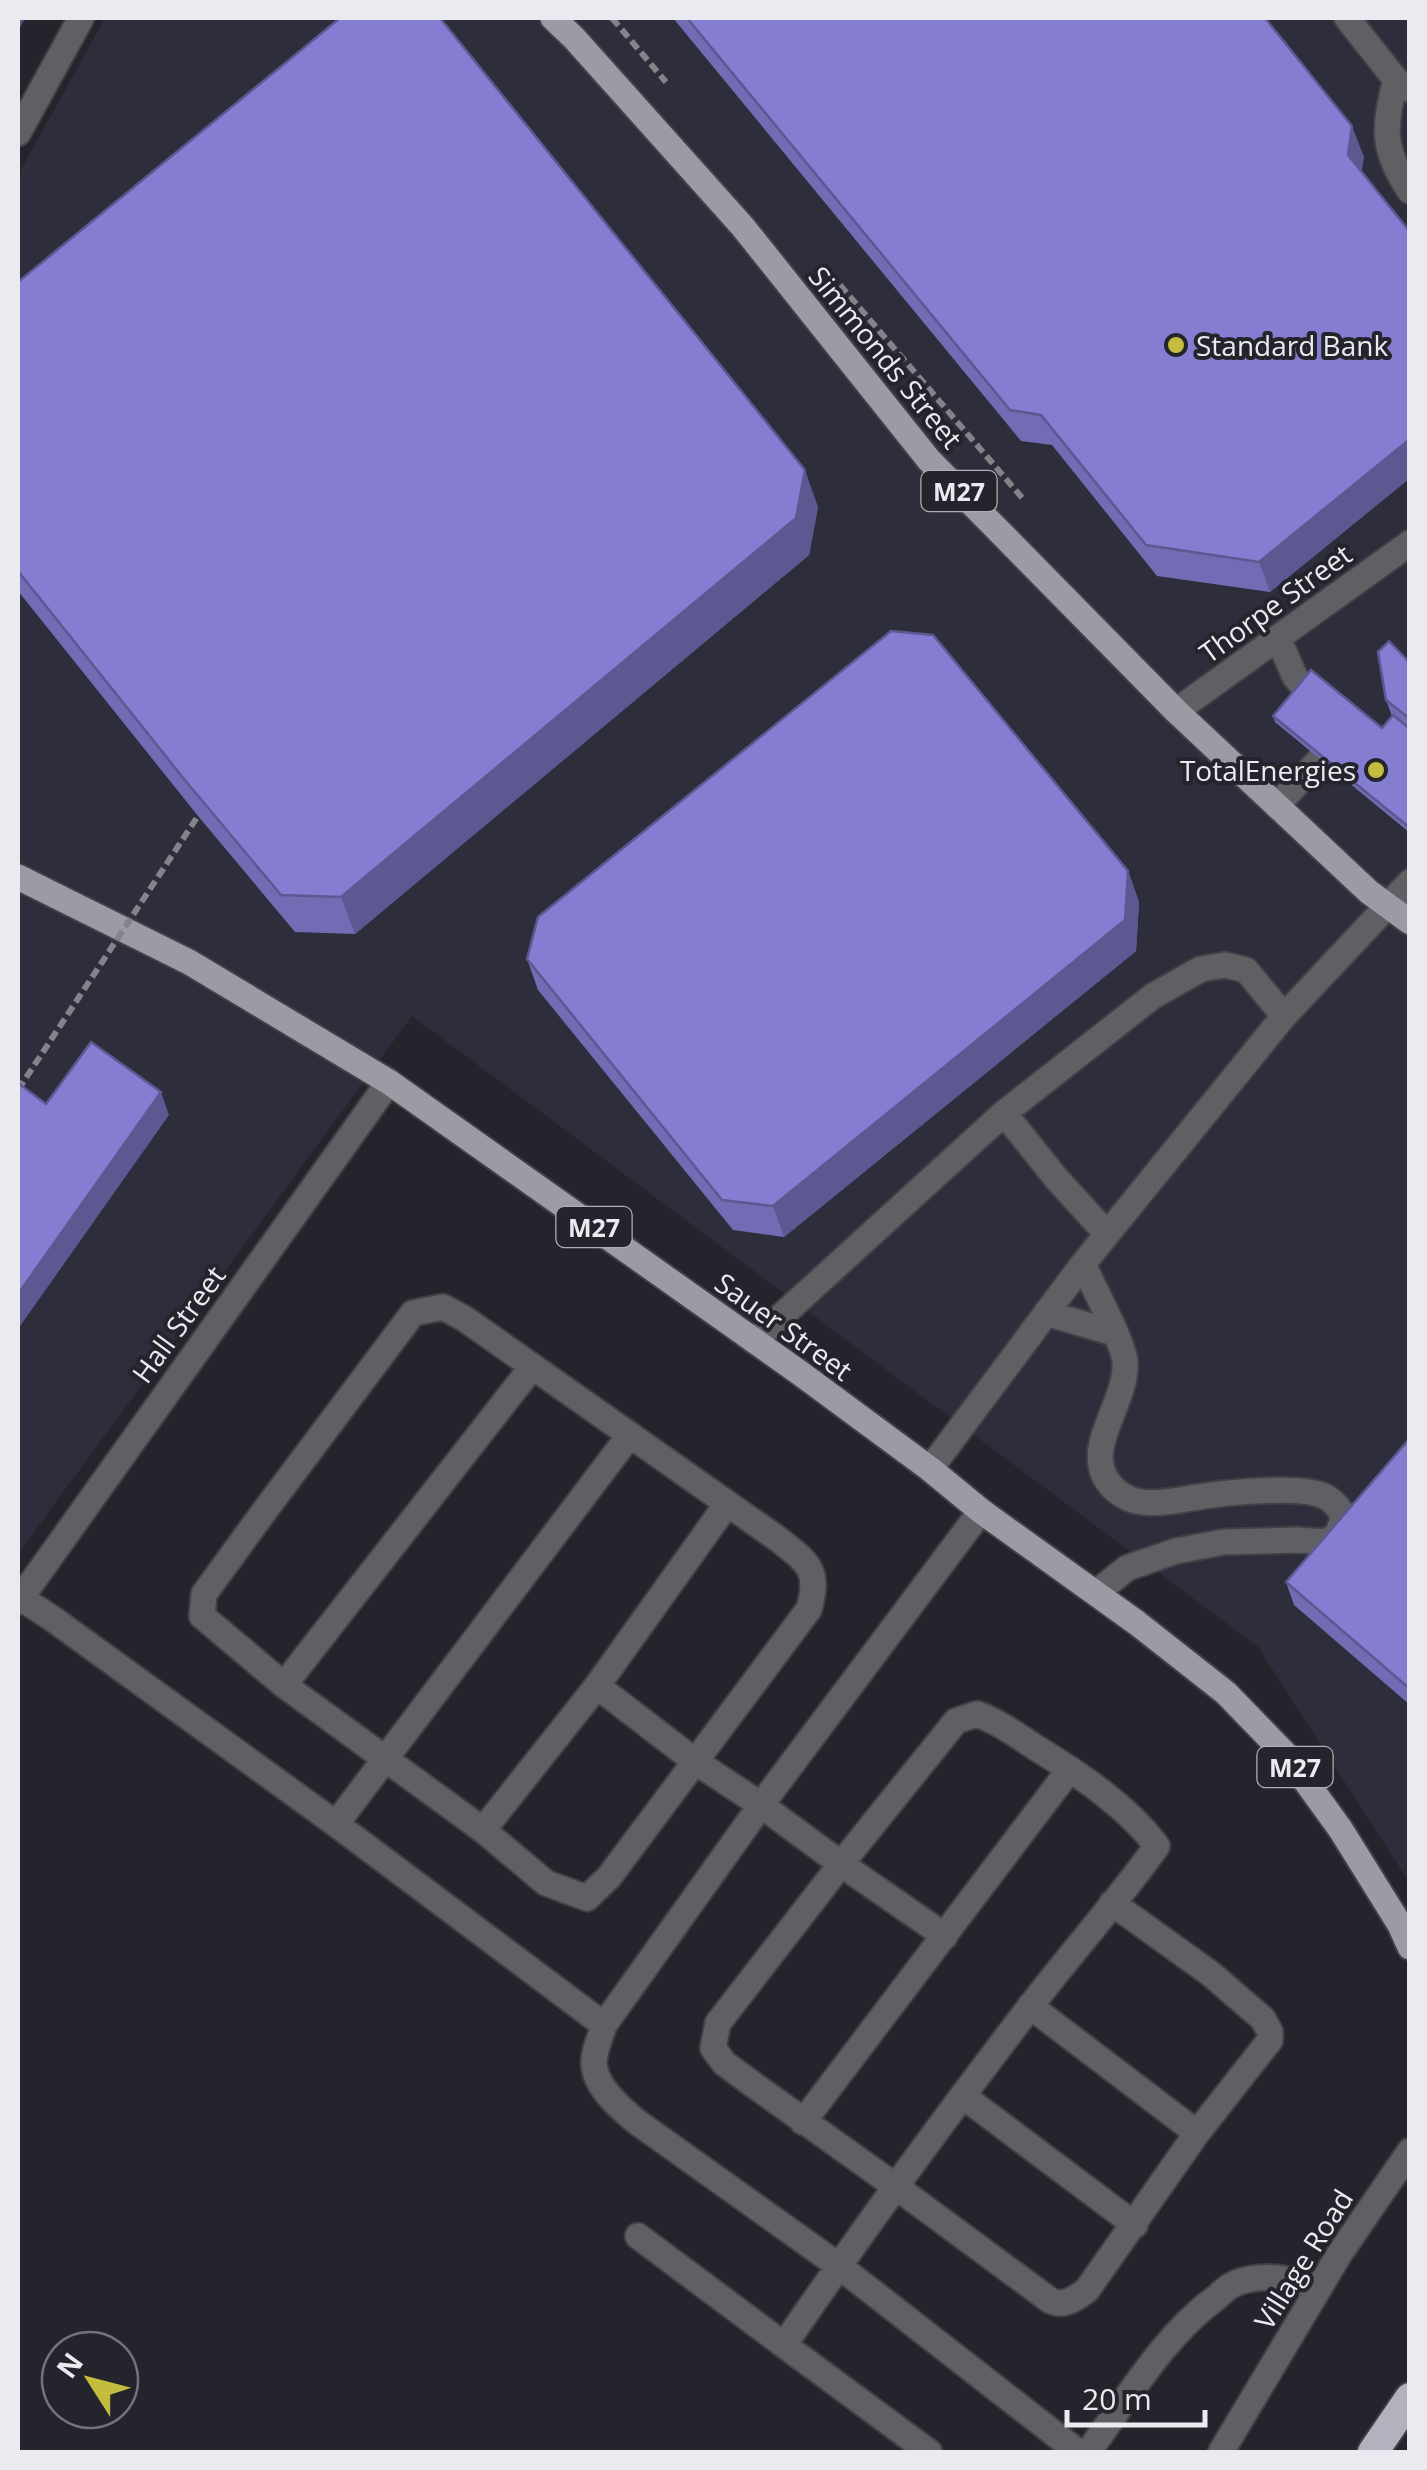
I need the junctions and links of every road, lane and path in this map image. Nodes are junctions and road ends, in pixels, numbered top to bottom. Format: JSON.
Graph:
{"nodes":[{"id":1,"x":82,"y":18,"type":"edge"},
{"id":2,"x":553,"y":18,"type":"edge"},
{"id":3,"x":612,"y":18,"type":"edge"},
{"id":4,"x":1346,"y":18,"type":"edge"},
{"id":5,"x":1405,"y":81,"type":"edge"},
{"id":6,"x":676,"y":92,"type":"dead end"},
{"id":7,"x":18,"y":132,"type":"edge"},
{"id":8,"x":1410,"y":191,"type":"edge"},
{"id":9,"x":829,"y":272,"type":"dead end"},
{"id":10,"x":1034,"y":512,"type":"dead end"},
{"id":11,"x":1410,"y":543,"type":"edge"},
{"id":12,"x":1278,"y":638,"type":"junction"},
{"id":13,"x":1176,"y":711,"type":"junction"},
{"id":14,"x":1276,"y":805,"type":"junction"},
{"id":15,"x":198,"y":816,"type":"edge"},
{"id":16,"x":18,"y":877,"type":"edge"},
{"id":17,"x":1410,"y":882,"type":"edge"},
{"id":18,"x":1388,"y":906,"type":"junction"},
{"id":19,"x":1410,"y":922,"type":"edge"},
{"id":20,"x":1284,"y":1016,"type":"junction"},
{"id":21,"x":389,"y":1082,"type":"junction"},
{"id":22,"x":18,"y":1090,"type":"edge"},
{"id":23,"x":1004,"y":1114,"type":"junction"},
{"id":24,"x":1107,"y":1234,"type":"junction"},
{"id":25,"x":1082,"y":1264,"type":"junction"},
{"id":26,"x":1046,"y":1313,"type":"junction"},
{"id":27,"x":1114,"y":1333,"type":"junction"},
{"id":28,"x":754,"y":1340,"type":"junction"},
{"id":29,"x":532,"y":1367,"type":"junction"},
{"id":30,"x":629,"y":1436,"type":"junction"},
{"id":31,"x":930,"y":1469,"type":"junction"},
{"id":32,"x":727,"y":1504,"type":"junction"},
{"id":33,"x":982,"y":1510,"type":"junction"},
{"id":34,"x":1096,"y":1593,"type":"junction"},
{"id":35,"x":18,"y":1598,"type":"edge"},
{"id":36,"x":284,"y":1685,"type":"junction"},
{"id":37,"x":597,"y":1686,"type":"junction"},
{"id":38,"x":386,"y":1758,"type":"junction"},
{"id":39,"x":696,"y":1762,"type":"junction"},
{"id":40,"x":1070,"y":1769,"type":"junction"},
{"id":41,"x":761,"y":1804,"type":"junction"},
{"id":42,"x":336,"y":1824,"type":"junction"},
{"id":43,"x":483,"y":1830,"type":"junction"},
{"id":44,"x":841,"y":1864,"type":"junction"},
{"id":45,"x":1112,"y":1903,"type":"junction"},
{"id":46,"x":945,"y":1936,"type":"junction"},
{"id":47,"x":1410,"y":1947,"type":"edge"},
{"id":48,"x":1030,"y":2006,"type":"junction"},
{"id":49,"x":604,"y":2025,"type":"junction"},
{"id":50,"x":963,"y":2096,"type":"junction"},
{"id":51,"x":803,"y":2122,"type":"junction"},
{"id":52,"x":1197,"y":2133,"type":"junction"},
{"id":53,"x":1410,"y":2151,"type":"edge"},
{"id":54,"x":896,"y":2186,"type":"junction"},
{"id":55,"x":1135,"y":2224,"type":"junction"},
{"id":56,"x":638,"y":2236,"type":"dead end"},
{"id":57,"x":838,"y":2266,"type":"junction"},
{"id":58,"x":1319,"y":2288,"type":"junction"},
{"id":59,"x":784,"y":2346,"type":"junction"},
{"id":60,"x":1410,"y":2398,"type":"edge"},
{"id":61,"x":928,"y":2452,"type":"edge"},
{"id":62,"x":1078,"y":2452,"type":"edge"},
{"id":63,"x":1088,"y":2452,"type":"edge"},
{"id":64,"x":1221,"y":2452,"type":"edge"},
{"id":65,"x":1374,"y":2452,"type":"edge"}],
"edges":[{"from":1,"to":7,"type":"street"},
{"from":2,"to":13,"type":"main road","name":"Simmonds Street","number":"M27"},
{"from":3,"to":6,"type":"path"},
{"from":4,"to":5,"type":"street"},
{"from":5,"to":8,"type":"street"},
{"from":9,"to":10,"type":"path"},
{"from":11,"to":12,"type":"street","name":"Thorpe Street"},
{"from":12,"to":13,"type":"street","name":"Thorpe Street"},
{"from":12,"to":14,"type":"street"},
{"from":13,"to":14,"type":"main road","name":"Simmonds Street","number":"M27"},
{"from":14,"to":18,"type":"main road","name":"Simmonds Street","number":"M27"},
{"from":15,"to":22,"type":"path","bridge":true},
{"from":16,"to":21,"type":"main road","name":"Sauer Street","number":"M27"},
{"from":17,"to":18,"type":"street"},
{"from":18,"to":19,"type":"main road","name":"Simmonds Street","number":"M27"},
{"from":18,"to":20,"type":"street"},
{"from":20,"to":23,"type":"street"},
{"from":20,"to":24,"type":"street"},
{"from":21,"to":28,"type":"main road","name":"Sauer Street","number":"M27"},
{"from":21,"to":35,"type":"street","name":"Hall Street"},
{"from":23,"to":24,"type":"street"},
{"from":23,"to":28,"type":"street"},
{"from":24,"to":25,"type":"street"},
{"from":25,"to":26,"type":"street"},
{"from":25,"to":27,"type":"street"},
{"from":26,"to":27,"type":"street"},
{"from":26,"to":31,"type":"street"},
{"from":27,"to":34,"type":"street"},
{"from":28,"to":31,"type":"main road","name":"Sauer Street","number":"M27"},
{"from":29,"to":30,"type":"street"},
{"from":29,"to":36,"type":"street"},
{"from":29,"to":36,"type":"street"},
{"from":30,"to":32,"type":"street"},
{"from":30,"to":38,"type":"street"},
{"from":31,"to":33,"type":"main road","name":"Sauer Street","number":"M27"},
{"from":32,"to":37,"type":"street"},
{"from":32,"to":39,"type":"street"},
{"from":33,"to":34,"type":"main road","name":"Sauer Street","number":"M27"},
{"from":33,"to":41,"type":"street"},
{"from":34,"to":47,"type":"main road","name":"Sauer Street","number":"M27"},
{"from":35,"to":42,"type":"street"},
{"from":36,"to":38,"type":"street"},
{"from":37,"to":39,"type":"street"},
{"from":37,"to":43,"type":"street"},
{"from":38,"to":42,"type":"street"},
{"from":38,"to":43,"type":"street"},
{"from":39,"to":41,"type":"street"},
{"from":39,"to":43,"type":"street"},
{"from":40,"to":44,"type":"street"},
{"from":40,"to":45,"type":"street"},
{"from":40,"to":46,"type":"street"},
{"from":41,"to":44,"type":"street"},
{"from":41,"to":49,"type":"street"},
{"from":42,"to":49,"type":"street"},
{"from":44,"to":46,"type":"street"},
{"from":44,"to":51,"type":"street"},
{"from":45,"to":48,"type":"street"},
{"from":45,"to":52,"type":"street"},
{"from":46,"to":51,"type":"street"},
{"from":48,"to":50,"type":"street"},
{"from":48,"to":52,"type":"street"},
{"from":49,"to":57,"type":"street"},
{"from":50,"to":54,"type":"street"},
{"from":50,"to":55,"type":"street"},
{"from":51,"to":54,"type":"street"},
{"from":52,"to":55,"type":"street"},
{"from":53,"to":58,"type":"street","name":"Village Road"},
{"from":54,"to":55,"type":"street"},
{"from":54,"to":57,"type":"street"},
{"from":56,"to":59,"type":"street"},
{"from":57,"to":59,"type":"street"},
{"from":57,"to":62,"type":"street"},
{"from":58,"to":63,"type":"street"},
{"from":58,"to":64,"type":"street","name":"Village Road"},
{"from":59,"to":61,"type":"street"},
{"from":60,"to":65,"type":"highway"}]}
